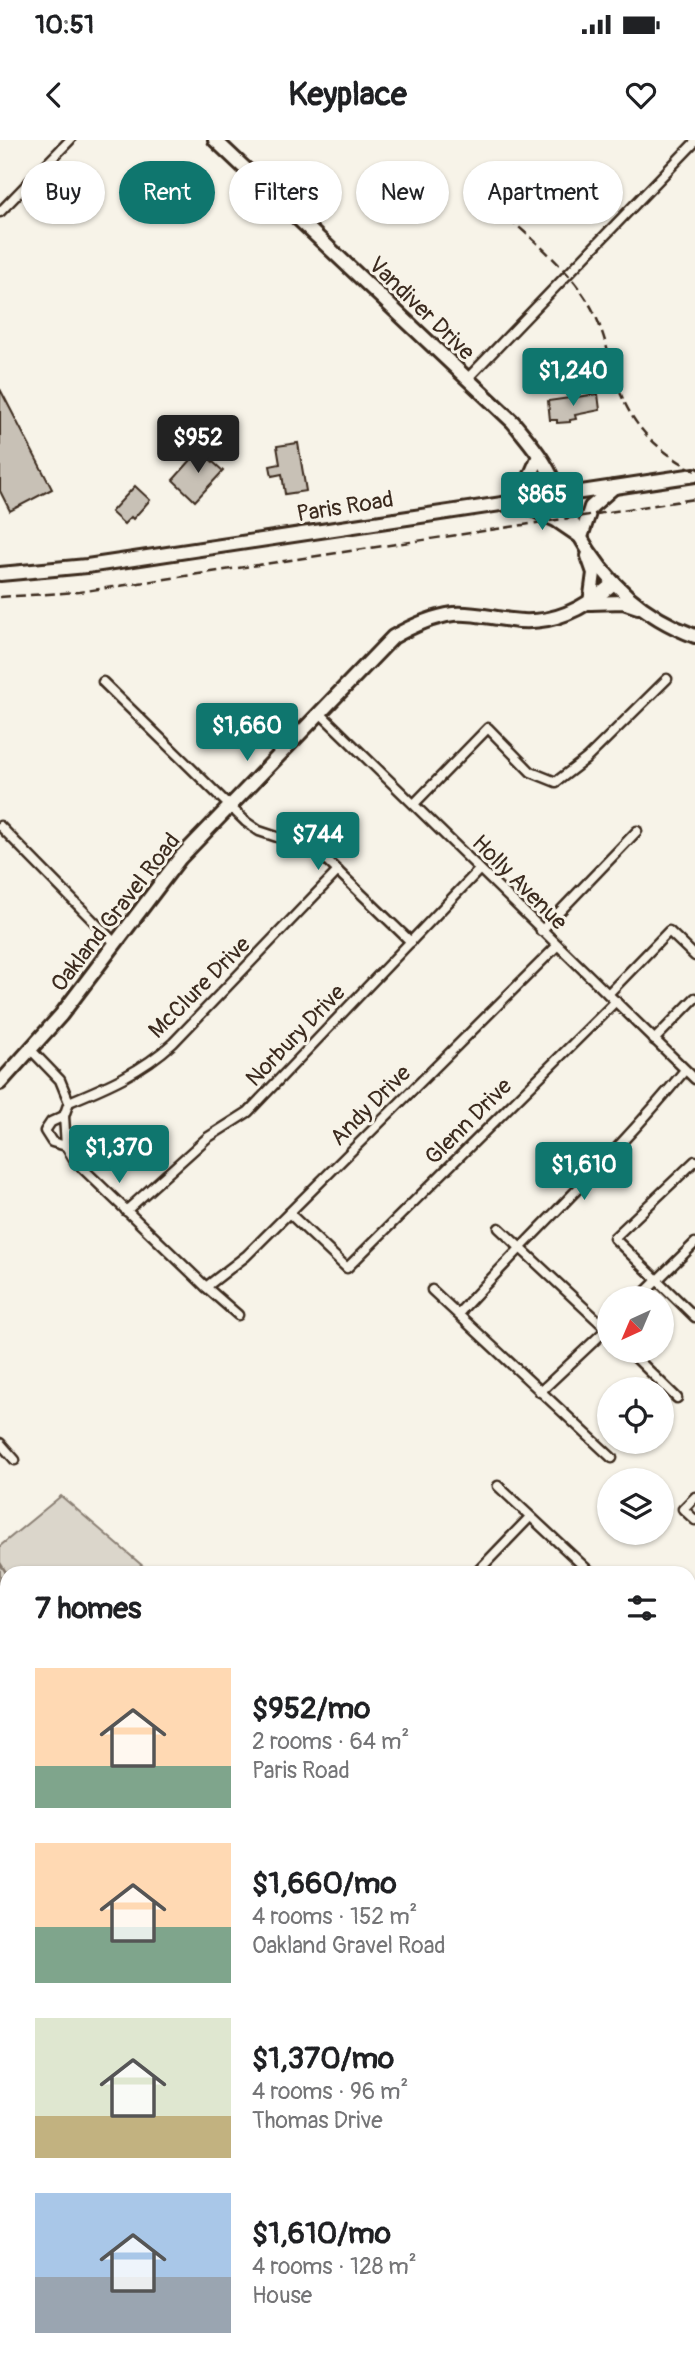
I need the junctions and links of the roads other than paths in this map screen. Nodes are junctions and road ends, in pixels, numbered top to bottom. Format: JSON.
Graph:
{"nodes":[{"id":1,"x":70,"y":140,"type":"edge"},
{"id":2,"x":215,"y":140,"type":"edge"},
{"id":3,"x":695,"y":142,"type":"edge"},
{"id":4,"x":0,"y":212,"type":"edge"},
{"id":5,"x":467,"y":379,"type":"junction"},
{"id":6,"x":539,"y":456,"type":"junction"},
{"id":7,"x":695,"y":475,"type":"edge"},
{"id":8,"x":614,"y":487,"type":"junction"},
{"id":9,"x":561,"y":495,"type":"junction"},
{"id":10,"x":513,"y":502,"type":"junction"},
{"id":11,"x":582,"y":540,"type":"junction"},
{"id":12,"x":0,"y":575,"type":"edge"},
{"id":13,"x":614,"y":583,"type":"junction"},
{"id":14,"x":590,"y":603,"type":"junction"},
{"id":15,"x":644,"y":610,"type":"junction"},
{"id":16,"x":695,"y":636,"type":"edge"},
{"id":17,"x":667,"y":680,"type":"dead end"},
{"id":18,"x":103,"y":682,"type":"dead end"},
{"id":19,"x":319,"y":712,"type":"junction"},
{"id":20,"x":414,"y":804,"type":"junction"},
{"id":21,"x":229,"y":806,"type":"junction"},
{"id":22,"x":0,"y":826,"type":"edge"},
{"id":23,"x":637,"y":831,"type":"dead end"},
{"id":24,"x":479,"y":870,"type":"junction"},
{"id":25,"x":338,"y":872,"type":"junction"},
{"id":26,"x":541,"y":931,"type":"junction"},
{"id":27,"x":411,"y":942,"type":"junction"},
{"id":28,"x":115,"y":943,"type":"junction"},
{"id":29,"x":557,"y":946,"type":"junction"},
{"id":30,"x":695,"y":956,"type":"edge"},
{"id":31,"x":608,"y":994,"type":"junction"},
{"id":32,"x":695,"y":998,"type":"edge"},
{"id":33,"x":616,"y":1001,"type":"junction"},
{"id":34,"x":654,"y":1040,"type":"junction"},
{"id":35,"x":31,"y":1050,"type":"junction"},
{"id":36,"x":685,"y":1070,"type":"junction"},
{"id":37,"x":695,"y":1079,"type":"edge"},
{"id":38,"x":0,"y":1083,"type":"edge"},
{"id":39,"x":69,"y":1102,"type":"junction"},
{"id":40,"x":64,"y":1116,"type":"junction"},
{"id":41,"x":66,"y":1146,"type":"junction"},
{"id":42,"x":695,"y":1161,"type":"edge"},
{"id":43,"x":126,"y":1211,"type":"junction"},
{"id":44,"x":289,"y":1213,"type":"junction"},
{"id":45,"x":499,"y":1228,"type":"dead end"},
{"id":46,"x":695,"y":1244,"type":"edge"},
{"id":47,"x":520,"y":1246,"type":"junction"},
{"id":48,"x":657,"y":1281,"type":"junction"},
{"id":49,"x":652,"y":1286,"type":"edge"},
{"id":50,"x":206,"y":1287,"type":"junction"},
{"id":51,"x":432,"y":1290,"type":"dead end"},
{"id":52,"x":458,"y":1314,"type":"junction"},
{"id":53,"x":238,"y":1315,"type":"dead end"},
{"id":54,"x":695,"y":1317,"type":"edge"},
{"id":55,"x":597,"y":1319,"type":"edge"},
{"id":56,"x":597,"y":1339,"type":"edge"},
{"id":57,"x":641,"y":1363,"type":"edge"},
{"id":58,"x":540,"y":1392,"type":"junction"},
{"id":59,"x":677,"y":1398,"type":"dead end"},
{"id":60,"x":0,"y":1443,"type":"edge"},
{"id":61,"x":612,"y":1458,"type":"dead end"},
{"id":62,"x":15,"y":1460,"type":"dead end"},
{"id":63,"x":498,"y":1486,"type":"dead end"},
{"id":64,"x":695,"y":1497,"type":"edge"},
{"id":65,"x":530,"y":1517,"type":"junction"},
{"id":66,"x":695,"y":1520,"type":"edge"},
{"id":67,"x":483,"y":1566,"type":"edge"},
{"id":68,"x":583,"y":1566,"type":"edge"}],
"edges":[{"from":1,"to":4,"type":"street"},
{"from":2,"to":5,"type":"main road","name":"Vandiver Drive"},
{"from":3,"to":5,"type":"street"},
{"from":5,"to":6,"type":"main road","name":"Vandiver Drive"},
{"from":6,"to":9,"type":"main road","name":"Vandiver Drive"},
{"from":6,"to":10,"type":"main road"},
{"from":7,"to":8,"type":"main road","name":"Paris Road"},
{"from":8,"to":9,"type":"main road","name":"Paris Road"},
{"from":8,"to":11,"type":"main road"},
{"from":9,"to":10,"type":"main road","name":"Paris Road"},
{"from":9,"to":11,"type":"main road","name":"Vandiver Drive"},
{"from":10,"to":11,"type":"main road"},
{"from":10,"to":12,"type":"main road","name":"Paris Road"},
{"from":11,"to":13,"type":"main road","name":"Vandiver Drive"},
{"from":11,"to":14,"type":"main road"},
{"from":13,"to":14,"type":"main road","name":"Oakland Gravel Road"},
{"from":13,"to":15,"type":"main road","name":"Vandiver Drive"},
{"from":14,"to":15,"type":"main road"},
{"from":14,"to":19,"type":"main road","name":"Oakland Gravel Road"},
{"from":15,"to":16,"type":"main road","name":"Vandiver Drive"},
{"from":17,"to":20,"type":"street"},
{"from":18,"to":21,"type":"street"},
{"from":19,"to":20,"type":"street","name":"Holly Avenue"},
{"from":19,"to":21,"type":"main road","name":"Oakland Gravel Road"},
{"from":20,"to":24,"type":"street","name":"Holly Avenue"},
{"from":21,"to":25,"type":"street"},
{"from":21,"to":28,"type":"main road","name":"Oakland Gravel Road"},
{"from":22,"to":28,"type":"street"},
{"from":23,"to":26,"type":"street"},
{"from":24,"to":26,"type":"street","name":"Holly Avenue"},
{"from":24,"to":27,"type":"street","name":"Norbury Drive"},
{"from":25,"to":27,"type":"street"},
{"from":25,"to":39,"type":"street","name":"McClure Drive"},
{"from":26,"to":29,"type":"street","name":"Holly Avenue"},
{"from":27,"to":43,"type":"street","name":"Norbury Drive"},
{"from":28,"to":35,"type":"main road","name":"Oakland Gravel Road"},
{"from":29,"to":31,"type":"street","name":"Holly Avenue"},
{"from":29,"to":44,"type":"street","name":"Andy Drive"},
{"from":30,"to":31,"type":"street"},
{"from":31,"to":33,"type":"street","name":"Holly Avenue"},
{"from":32,"to":34,"type":"street"},
{"from":33,"to":34,"type":"street","name":"Holly Avenue"},
{"from":33,"to":44,"type":"street","name":"Glenn Drive"},
{"from":34,"to":36,"type":"street","name":"Holly Avenue"},
{"from":35,"to":38,"type":"main road","name":"Oakland Gravel Road"},
{"from":35,"to":39,"type":"street"},
{"from":36,"to":37,"type":"street","name":"Holly Avenue"},
{"from":36,"to":47,"type":"street"},
{"from":39,"to":40,"type":"street"},
{"from":40,"to":41,"type":"street"},
{"from":40,"to":41,"type":"street"},
{"from":41,"to":43,"type":"street"},
{"from":42,"to":48,"type":"street"},
{"from":43,"to":50,"type":"street"},
{"from":44,"to":50,"type":"street","name":"Andy Drive"},
{"from":45,"to":47,"type":"street"},
{"from":46,"to":48,"type":"street"},
{"from":47,"to":52,"type":"street"},
{"from":47,"to":55,"type":"street"},
{"from":48,"to":49,"type":"street"},
{"from":48,"to":54,"type":"street"},
{"from":50,"to":53,"type":"street"},
{"from":51,"to":52,"type":"street"},
{"from":52,"to":58,"type":"street"},
{"from":56,"to":58,"type":"street"},
{"from":57,"to":59,"type":"street"},
{"from":58,"to":61,"type":"street"},
{"from":60,"to":62,"type":"street"},
{"from":63,"to":65,"type":"street"},
{"from":64,"to":66,"type":"street"},
{"from":65,"to":67,"type":"street"},
{"from":65,"to":68,"type":"street"}]}
